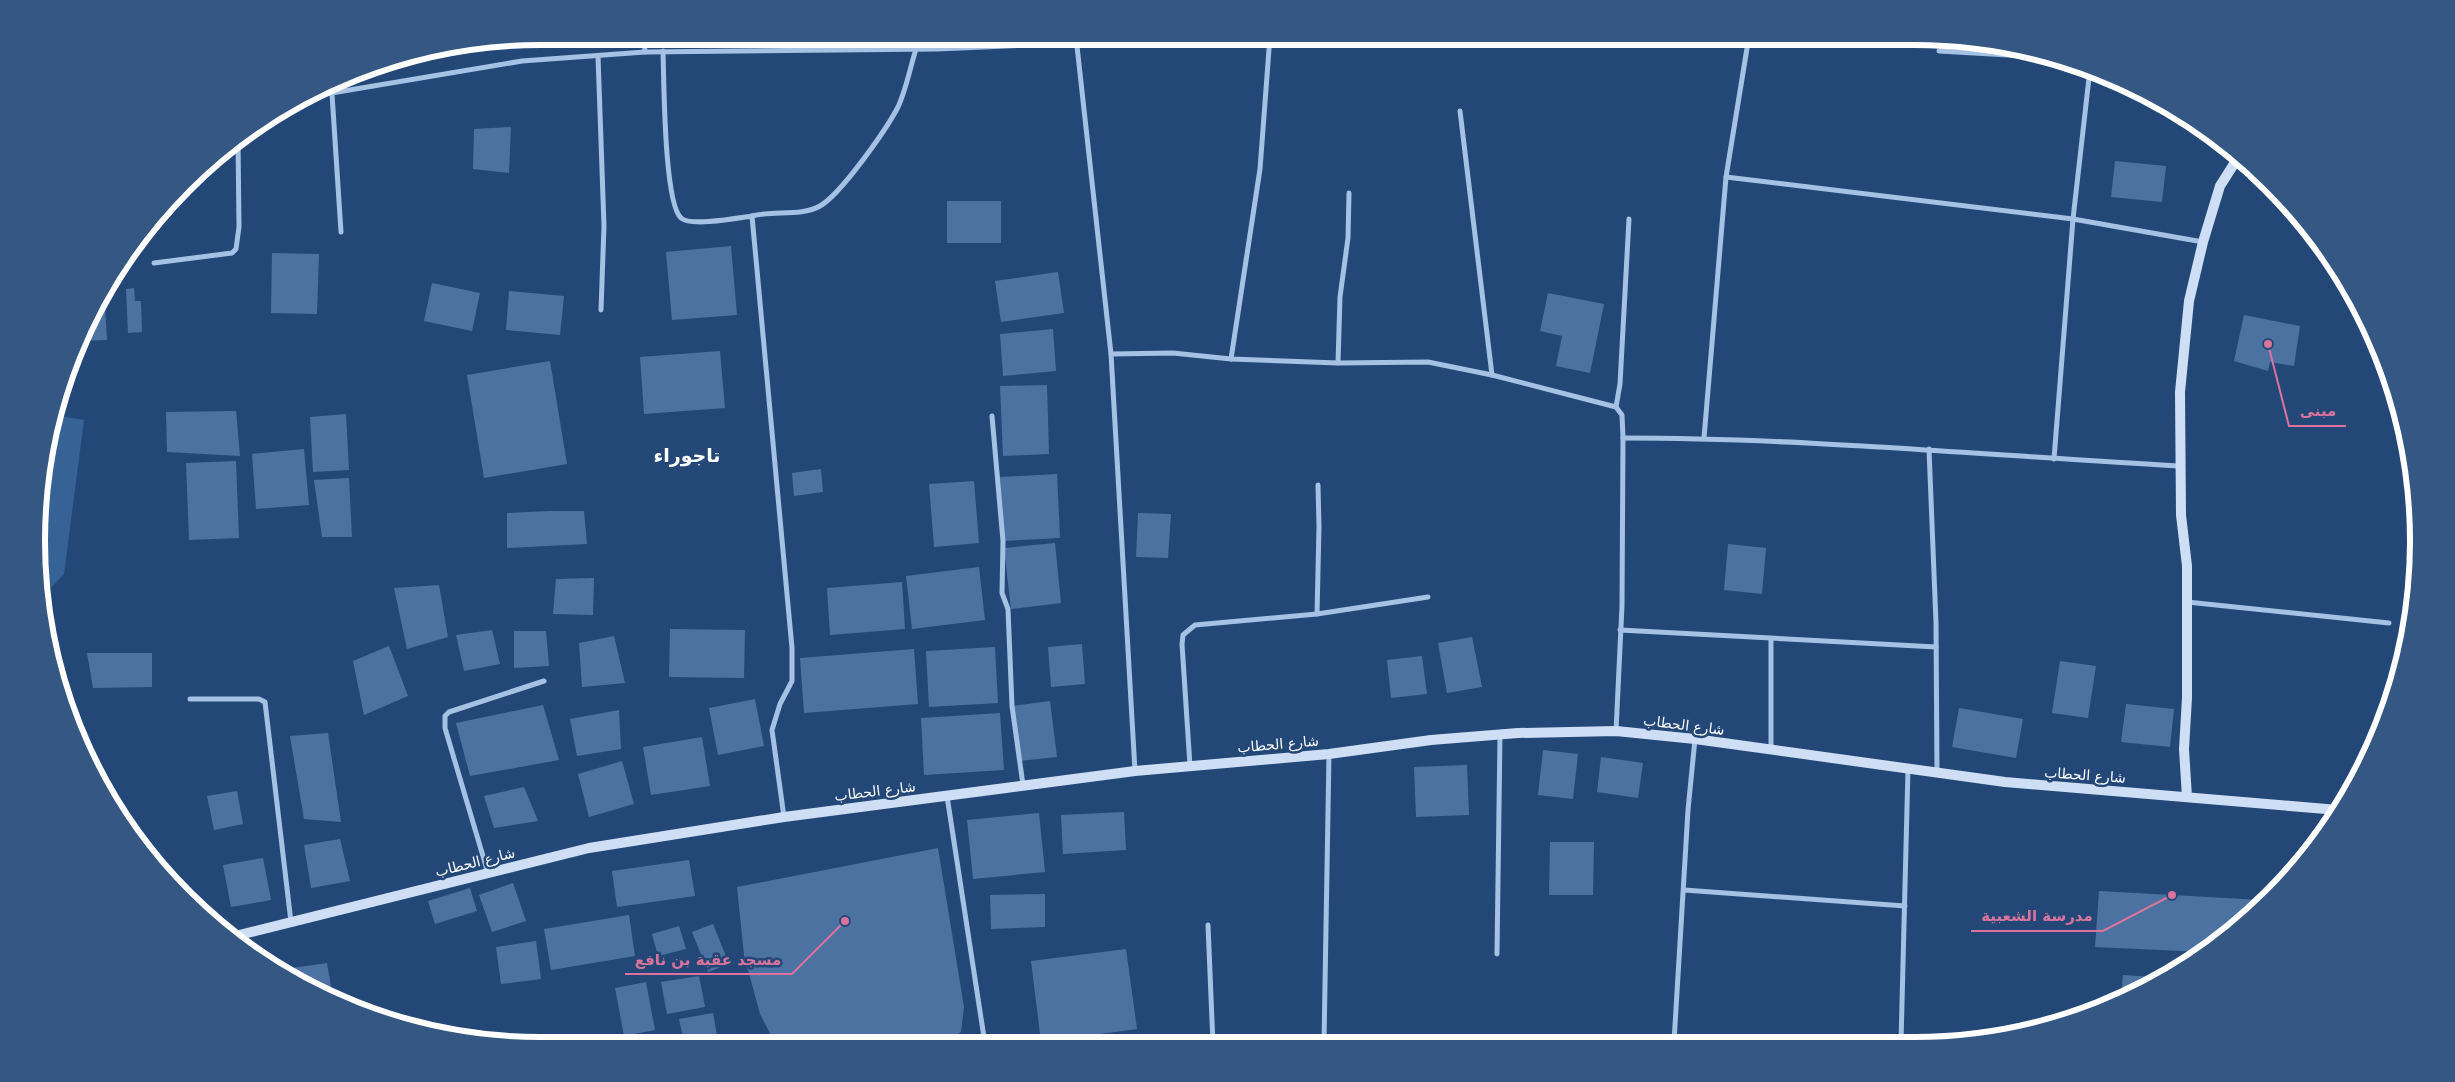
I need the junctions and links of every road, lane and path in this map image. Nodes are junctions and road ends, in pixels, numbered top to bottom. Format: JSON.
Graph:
{"nodes":[{"id":1,"x":645,"y":45,"type":"edge"},
{"id":2,"x":1027,"y":45,"type":"edge"},
{"id":3,"x":1077,"y":45,"type":"edge"},
{"id":4,"x":1270,"y":45,"type":"edge"},
{"id":5,"x":1748,"y":45,"type":"edge"},
{"id":6,"x":916,"y":49,"type":"junction"},
{"id":7,"x":1939,"y":51,"type":"dead end"},
{"id":8,"x":645,"y":52,"type":"junction"},
{"id":9,"x":663,"y":52,"type":"junction"},
{"id":10,"x":2012,"y":55,"type":"edge"},
{"id":11,"x":598,"y":56,"type":"junction"},
{"id":12,"x":2089,"y":77,"type":"edge"},
{"id":13,"x":332,"y":94,"type":"junction"},
{"id":14,"x":324,"y":95,"type":"edge"},
{"id":15,"x":1460,"y":111,"type":"dead end"},
{"id":16,"x":238,"y":148,"type":"edge"},
{"id":17,"x":2235,"y":163,"type":"edge"},
{"id":18,"x":1726,"y":177,"type":"junction"},
{"id":19,"x":1349,"y":193,"type":"dead end"},
{"id":20,"x":752,"y":216,"type":"junction"},
{"id":21,"x":1629,"y":219,"type":"dead end"},
{"id":22,"x":2072,"y":219,"type":"junction"},
{"id":23,"x":341,"y":232,"type":"dead end"},
{"id":24,"x":2203,"y":242,"type":"junction"},
{"id":25,"x":154,"y":263,"type":"dead end"},
{"id":26,"x":602,"y":310,"type":"dead end"},
{"id":27,"x":1111,"y":354,"type":"junction"},
{"id":28,"x":1231,"y":359,"type":"junction"},
{"id":29,"x":1338,"y":363,"type":"junction"},
{"id":30,"x":1492,"y":375,"type":"junction"},
{"id":31,"x":1616,"y":407,"type":"junction"},
{"id":32,"x":992,"y":416,"type":"dead end"},
{"id":33,"x":1623,"y":438,"type":"junction"},
{"id":34,"x":1704,"y":438,"type":"junction"},
{"id":35,"x":1929,"y":449,"type":"junction"},
{"id":36,"x":2054,"y":459,"type":"junction"},
{"id":37,"x":2179,"y":466,"type":"junction"},
{"id":38,"x":1318,"y":485,"type":"dead end"},
{"id":39,"x":1428,"y":598,"type":"dead end"},
{"id":40,"x":2187,"y":602,"type":"junction"},
{"id":41,"x":1316,"y":614,"type":"junction"},
{"id":42,"x":2389,"y":622,"type":"dead end"},
{"id":43,"x":1620,"y":630,"type":"junction"},
{"id":44,"x":1772,"y":639,"type":"junction"},
{"id":45,"x":1936,"y":647,"type":"junction"},
{"id":46,"x":544,"y":681,"type":"dead end"},
{"id":47,"x":190,"y":699,"type":"dead end"},
{"id":48,"x":1616,"y":730,"type":"junction"},
{"id":49,"x":1500,"y":734,"type":"junction"},
{"id":50,"x":1696,"y":739,"type":"junction"},
{"id":51,"x":1771,"y":750,"type":"junction"},
{"id":52,"x":1330,"y":754,"type":"junction"},
{"id":53,"x":1190,"y":766,"type":"junction"},
{"id":54,"x":1908,"y":769,"type":"junction"},
{"id":55,"x":1135,"y":771,"type":"junction"},
{"id":56,"x":1937,"y":773,"type":"junction"},
{"id":57,"x":1023,"y":786,"type":"junction"},
{"id":58,"x":947,"y":796,"type":"junction"},
{"id":59,"x":2187,"y":797,"type":"junction"},
{"id":60,"x":2331,"y":809,"type":"edge"},
{"id":61,"x":784,"y":817,"type":"junction"},
{"id":62,"x":488,"y":873,"type":"junction"},
{"id":63,"x":1684,"y":890,"type":"junction"},
{"id":64,"x":1905,"y":906,"type":"junction"},
{"id":65,"x":291,"y":922,"type":"junction"},
{"id":66,"x":1208,"y":924,"type":"dead end"},
{"id":67,"x":239,"y":935,"type":"edge"},
{"id":68,"x":1496,"y":954,"type":"dead end"},
{"id":69,"x":984,"y":1037,"type":"edge"},
{"id":70,"x":1213,"y":1037,"type":"edge"},
{"id":71,"x":1324,"y":1037,"type":"edge"},
{"id":72,"x":1674,"y":1037,"type":"edge"},
{"id":73,"x":1901,"y":1037,"type":"edge"}],
"edges":[{"from":1,"to":8,"type":"street"},
{"from":2,"to":6,"type":"street"},
{"from":3,"to":27,"type":"street"},
{"from":4,"to":28,"type":"street"},
{"from":5,"to":18,"type":"street"},
{"from":6,"to":9,"type":"street"},
{"from":6,"to":20,"type":"street"},
{"from":7,"to":10,"type":"street"},
{"from":8,"to":9,"type":"street"},
{"from":8,"to":11,"type":"street"},
{"from":9,"to":20,"type":"street"},
{"from":11,"to":13,"type":"street"},
{"from":11,"to":26,"type":"street"},
{"from":12,"to":22,"type":"street"},
{"from":13,"to":14,"type":"street"},
{"from":13,"to":23,"type":"street"},
{"from":15,"to":30,"type":"street"},
{"from":16,"to":25,"type":"street"},
{"from":17,"to":24,"type":"street"},
{"from":18,"to":22,"type":"street"},
{"from":18,"to":34,"type":"street"},
{"from":19,"to":29,"type":"street"},
{"from":20,"to":61,"type":"street"},
{"from":21,"to":31,"type":"street"},
{"from":22,"to":24,"type":"street"},
{"from":22,"to":36,"type":"street"},
{"from":24,"to":37,"type":"street"},
{"from":27,"to":28,"type":"street"},
{"from":27,"to":55,"type":"street"},
{"from":28,"to":29,"type":"street"},
{"from":29,"to":30,"type":"street"},
{"from":30,"to":31,"type":"street"},
{"from":31,"to":33,"type":"street"},
{"from":32,"to":57,"type":"street"},
{"from":33,"to":34,"type":"street"},
{"from":33,"to":43,"type":"street"},
{"from":34,"to":35,"type":"street"},
{"from":35,"to":36,"type":"street"},
{"from":35,"to":45,"type":"street"},
{"from":36,"to":37,"type":"street"},
{"from":37,"to":40,"type":"street"},
{"from":38,"to":41,"type":"street"},
{"from":39,"to":41,"type":"street"},
{"from":40,"to":42,"type":"street"},
{"from":40,"to":59,"type":"street"},
{"from":41,"to":53,"type":"street"},
{"from":43,"to":44,"type":"street"},
{"from":43,"to":48,"type":"street"},
{"from":44,"to":45,"type":"street"},
{"from":44,"to":51,"type":"street"},
{"from":45,"to":56,"type":"street"},
{"from":46,"to":62,"type":"street"},
{"from":47,"to":65,"type":"street"},
{"from":48,"to":49,"type":"street","name":"شارع الحطاب"},
{"from":48,"to":50,"type":"street","name":"شارع الحطاب"},
{"from":49,"to":52,"type":"street","name":"شارع الحطاب"},
{"from":49,"to":68,"type":"street"},
{"from":50,"to":51,"type":"street","name":"شارع الحطاب"},
{"from":50,"to":63,"type":"street"},
{"from":51,"to":54,"type":"street","name":"شارع الحطاب"},
{"from":52,"to":53,"type":"street","name":"شارع الحطاب"},
{"from":52,"to":71,"type":"street"},
{"from":53,"to":55,"type":"street","name":"شارع الحطاب"},
{"from":54,"to":56,"type":"street","name":"شارع الحطاب"},
{"from":54,"to":64,"type":"street"},
{"from":55,"to":57,"type":"street","name":"شارع الحطاب"},
{"from":56,"to":59,"type":"street","name":"شارع الحطاب"},
{"from":57,"to":58,"type":"street","name":"شارع الحطاب"},
{"from":58,"to":61,"type":"street","name":"شارع الحطاب"},
{"from":58,"to":69,"type":"street"},
{"from":59,"to":60,"type":"street","name":"شارع الحطاب"},
{"from":61,"to":62,"type":"street","name":"شارع الحطاب"},
{"from":62,"to":65,"type":"street","name":"شارع الحطاب"},
{"from":63,"to":64,"type":"street"},
{"from":63,"to":72,"type":"street"},
{"from":64,"to":73,"type":"street"},
{"from":65,"to":67,"type":"street","name":"شارع الحطاب"},
{"from":66,"to":70,"type":"street"}]}
